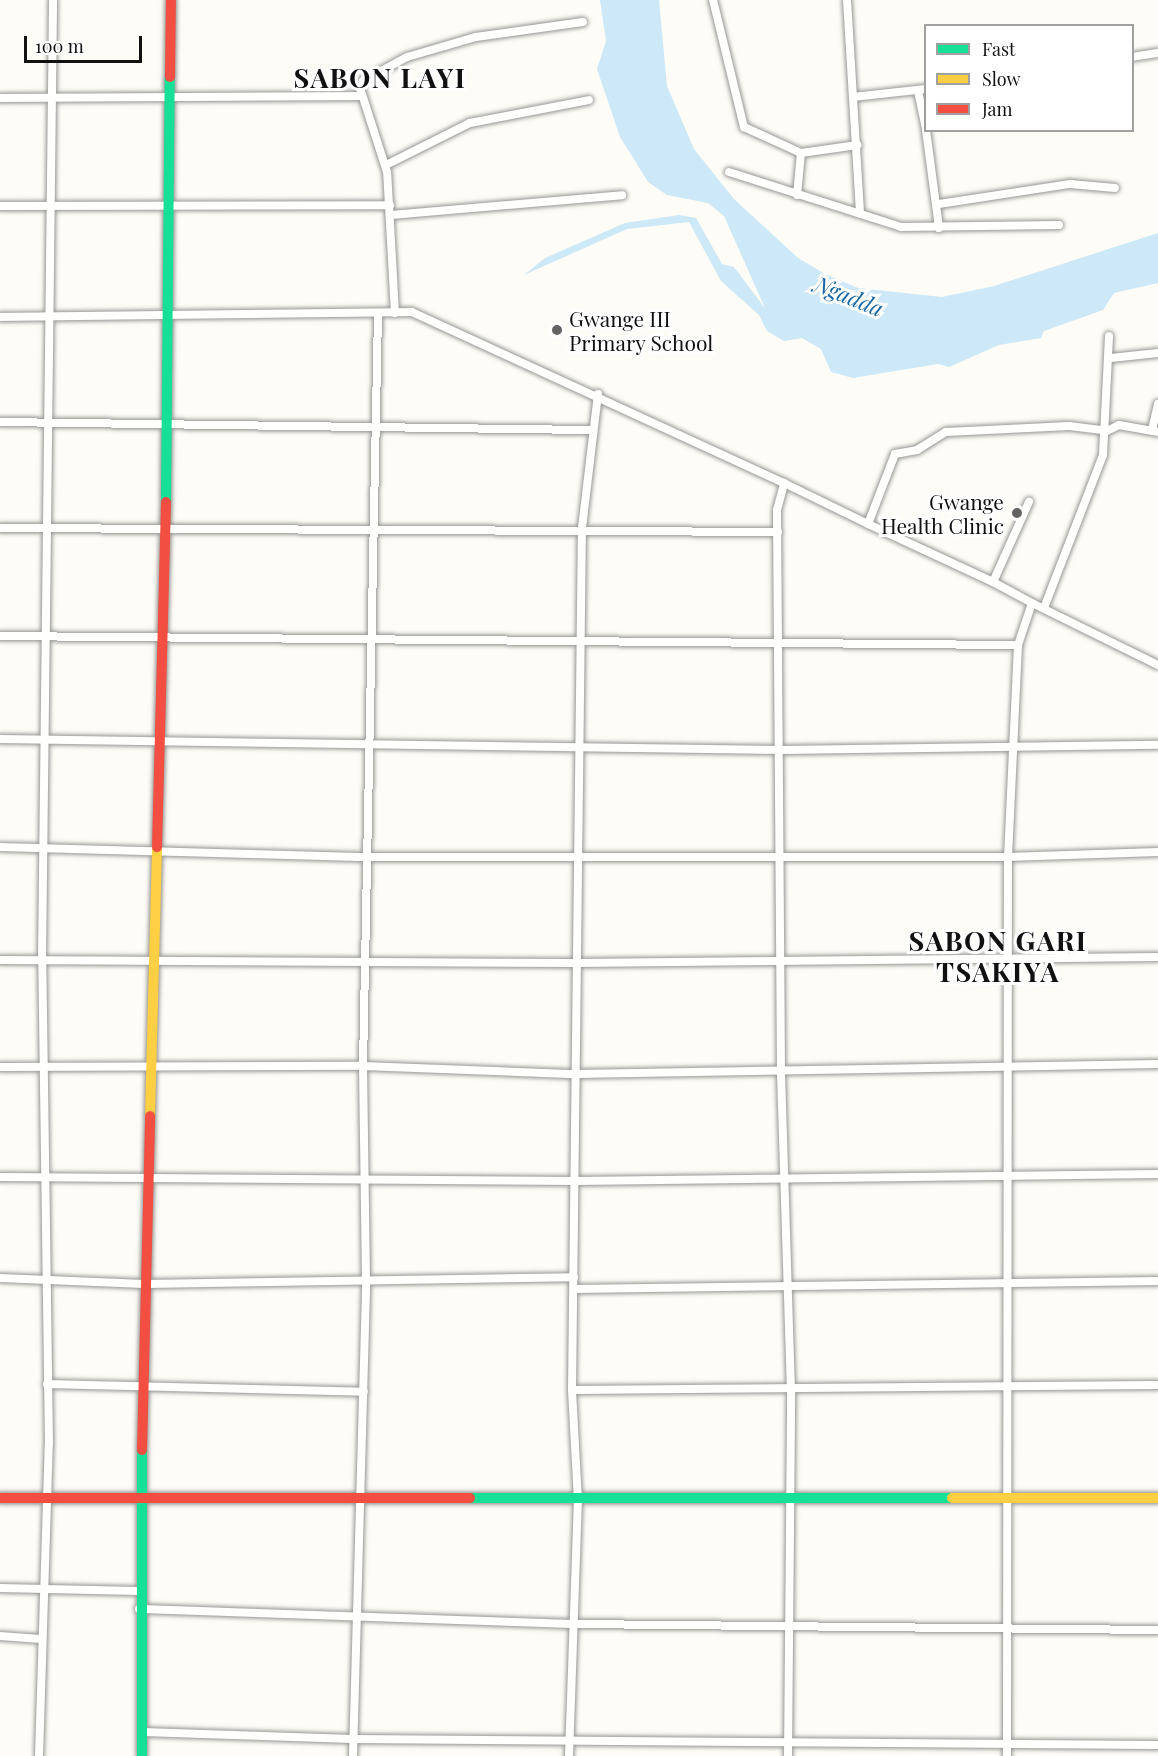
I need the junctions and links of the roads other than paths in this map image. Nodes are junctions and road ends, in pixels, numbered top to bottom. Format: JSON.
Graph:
{"nodes":[{"id":1,"x":52,"y":0,"type":"edge"},
{"id":2,"x":171,"y":0,"type":"edge"},
{"id":3,"x":713,"y":0,"type":"edge"},
{"id":4,"x":847,"y":0,"type":"edge"},
{"id":5,"x":583,"y":22,"type":"dead end"},
{"id":6,"x":1158,"y":53,"type":"edge"},
{"id":7,"x":1134,"y":57,"type":"edge"},
{"id":8,"x":922,"y":90,"type":"edge"},
{"id":9,"x":363,"y":96,"type":"junction"},
{"id":10,"x":170,"y":97,"type":"junction"},
{"id":11,"x":853,"y":97,"type":"junction"},
{"id":12,"x":0,"y":98,"type":"edge"},
{"id":13,"x":53,"y":98,"type":"junction"},
{"id":14,"x":589,"y":100,"type":"dead end"},
{"id":15,"x":924,"y":110,"type":"edge"},
{"id":16,"x":926,"y":132,"type":"edge"},
{"id":17,"x":857,"y":145,"type":"junction"},
{"id":18,"x":801,"y":153,"type":"junction"},
{"id":19,"x":386,"y":165,"type":"junction"},
{"id":20,"x":729,"y":172,"type":"dead end"},
{"id":21,"x":1115,"y":188,"type":"dead end"},
{"id":22,"x":622,"y":195,"type":"dead end"},
{"id":23,"x":796,"y":195,"type":"junction"},
{"id":24,"x":939,"y":204,"type":"junction"},
{"id":25,"x":51,"y":205,"type":"junction"},
{"id":26,"x":169,"y":205,"type":"junction"},
{"id":27,"x":390,"y":205,"type":"junction"},
{"id":28,"x":0,"y":206,"type":"edge"},
{"id":29,"x":860,"y":214,"type":"junction"},
{"id":30,"x":390,"y":215,"type":"junction"},
{"id":31,"x":1059,"y":225,"type":"dead end"},
{"id":32,"x":939,"y":228,"type":"junction"},
{"id":33,"x":395,"y":313,"type":"junction"},
{"id":34,"x":169,"y":314,"type":"junction"},
{"id":35,"x":378,"y":315,"type":"junction"},
{"id":36,"x":51,"y":316,"type":"junction"},
{"id":37,"x":0,"y":317,"type":"edge"},
{"id":38,"x":1109,"y":336,"type":"dead end"},
{"id":39,"x":1158,"y":353,"type":"edge"},
{"id":40,"x":1111,"y":358,"type":"junction"},
{"id":41,"x":597,"y":394,"type":"junction"},
{"id":42,"x":1158,"y":404,"type":"edge"},
{"id":43,"x":50,"y":421,"type":"junction"},
{"id":44,"x":0,"y":422,"type":"edge"},
{"id":45,"x":168,"y":422,"type":"junction"},
{"id":46,"x":376,"y":428,"type":"junction"},
{"id":47,"x":590,"y":430,"type":"junction"},
{"id":48,"x":1107,"y":431,"type":"junction"},
{"id":49,"x":1155,"y":431,"type":"edge"},
{"id":50,"x":783,"y":483,"type":"junction"},
{"id":51,"x":1029,"y":502,"type":"dead end"},
{"id":52,"x":868,"y":524,"type":"junction"},
{"id":53,"x":0,"y":528,"type":"edge"},
{"id":54,"x":49,"y":528,"type":"junction"},
{"id":55,"x":582,"y":528,"type":"junction"},
{"id":56,"x":164,"y":529,"type":"junction"},
{"id":57,"x":377,"y":530,"type":"junction"},
{"id":58,"x":777,"y":532,"type":"junction"},
{"id":59,"x":993,"y":582,"type":"junction"},
{"id":60,"x":1032,"y":603,"type":"junction"},
{"id":61,"x":1044,"y":608,"type":"junction"},
{"id":62,"x":0,"y":636,"type":"edge"},
{"id":63,"x":45,"y":637,"type":"junction"},
{"id":64,"x":163,"y":639,"type":"junction"},
{"id":65,"x":374,"y":639,"type":"junction"},
{"id":66,"x":779,"y":640,"type":"junction"},
{"id":67,"x":581,"y":641,"type":"junction"},
{"id":68,"x":1018,"y":645,"type":"junction"},
{"id":69,"x":1158,"y":664,"type":"edge"},
{"id":70,"x":0,"y":739,"type":"edge"},
{"id":71,"x":45,"y":740,"type":"junction"},
{"id":72,"x":160,"y":741,"type":"junction"},
{"id":73,"x":370,"y":742,"type":"junction"},
{"id":74,"x":1158,"y":745,"type":"edge"},
{"id":75,"x":1013,"y":746,"type":"junction"},
{"id":76,"x":579,"y":749,"type":"junction"},
{"id":77,"x":781,"y":750,"type":"junction"},
{"id":78,"x":0,"y":847,"type":"edge"},
{"id":79,"x":45,"y":848,"type":"junction"},
{"id":80,"x":157,"y":851,"type":"junction"},
{"id":81,"x":1158,"y":852,"type":"edge"},
{"id":82,"x":368,"y":857,"type":"junction"},
{"id":83,"x":575,"y":857,"type":"junction"},
{"id":84,"x":1008,"y":857,"type":"junction"},
{"id":85,"x":782,"y":858,"type":"junction"},
{"id":86,"x":1158,"y":957,"type":"edge"},
{"id":87,"x":0,"y":960,"type":"edge"},
{"id":88,"x":42,"y":960,"type":"junction"},
{"id":89,"x":154,"y":960,"type":"junction"},
{"id":90,"x":366,"y":960,"type":"junction"},
{"id":91,"x":781,"y":960,"type":"junction"},
{"id":92,"x":1007,"y":960,"type":"junction"},
{"id":93,"x":577,"y":963,"type":"junction"},
{"id":94,"x":1006,"y":1064,"type":"junction"},
{"id":95,"x":1158,"y":1064,"type":"edge"},
{"id":96,"x":363,"y":1066,"type":"junction"},
{"id":97,"x":0,"y":1067,"type":"edge"},
{"id":98,"x":43,"y":1067,"type":"junction"},
{"id":99,"x":153,"y":1070,"type":"junction"},
{"id":100,"x":781,"y":1071,"type":"junction"},
{"id":101,"x":576,"y":1074,"type":"junction"},
{"id":102,"x":1158,"y":1174,"type":"edge"},
{"id":103,"x":149,"y":1175,"type":"junction"},
{"id":104,"x":1006,"y":1175,"type":"junction"},
{"id":105,"x":0,"y":1177,"type":"edge"},
{"id":106,"x":43,"y":1177,"type":"junction"},
{"id":107,"x":363,"y":1180,"type":"junction"},
{"id":108,"x":788,"y":1180,"type":"junction"},
{"id":109,"x":576,"y":1181,"type":"junction"},
{"id":110,"x":574,"y":1277,"type":"junction"},
{"id":111,"x":0,"y":1278,"type":"edge"},
{"id":112,"x":43,"y":1278,"type":"junction"},
{"id":113,"x":366,"y":1281,"type":"junction"},
{"id":114,"x":1158,"y":1281,"type":"edge"},
{"id":115,"x":1006,"y":1282,"type":"junction"},
{"id":116,"x":144,"y":1284,"type":"junction"},
{"id":117,"x":790,"y":1287,"type":"junction"},
{"id":118,"x":574,"y":1289,"type":"junction"},
{"id":119,"x":47,"y":1384,"type":"junction"},
{"id":120,"x":1158,"y":1385,"type":"edge"},
{"id":121,"x":1008,"y":1386,"type":"junction"},
{"id":122,"x":142,"y":1390,"type":"junction"},
{"id":123,"x":572,"y":1390,"type":"junction"},
{"id":124,"x":364,"y":1392,"type":"junction"},
{"id":125,"x":790,"y":1392,"type":"junction"},
{"id":126,"x":0,"y":1498,"type":"edge"},
{"id":127,"x":44,"y":1498,"type":"junction"},
{"id":128,"x":141,"y":1498,"type":"junction"},
{"id":129,"x":1158,"y":1498,"type":"edge"},
{"id":130,"x":362,"y":1499,"type":"junction"},
{"id":131,"x":1008,"y":1499,"type":"junction"},
{"id":132,"x":578,"y":1501,"type":"junction"},
{"id":133,"x":788,"y":1501,"type":"junction"},
{"id":134,"x":0,"y":1588,"type":"edge"},
{"id":135,"x":44,"y":1590,"type":"junction"},
{"id":136,"x":138,"y":1591,"type":"junction"},
{"id":137,"x":139,"y":1609,"type":"junction"},
{"id":138,"x":358,"y":1615,"type":"junction"},
{"id":139,"x":575,"y":1624,"type":"junction"},
{"id":140,"x":788,"y":1627,"type":"junction"},
{"id":141,"x":1009,"y":1627,"type":"junction"},
{"id":142,"x":1158,"y":1630,"type":"edge"},
{"id":143,"x":0,"y":1636,"type":"edge"},
{"id":144,"x":40,"y":1639,"type":"junction"},
{"id":145,"x":142,"y":1732,"type":"junction"},
{"id":146,"x":353,"y":1739,"type":"junction"},
{"id":147,"x":569,"y":1740,"type":"junction"},
{"id":148,"x":788,"y":1744,"type":"junction"},
{"id":149,"x":1158,"y":1745,"type":"edge"},
{"id":150,"x":1007,"y":1747,"type":"junction"},
{"id":151,"x":39,"y":1756,"type":"edge"},
{"id":152,"x":142,"y":1756,"type":"edge"},
{"id":153,"x":353,"y":1756,"type":"edge"},
{"id":154,"x":569,"y":1756,"type":"edge"},
{"id":155,"x":788,"y":1756,"type":"edge"},
{"id":156,"x":1007,"y":1756,"type":"edge"}],
"edges":[{"from":1,"to":13,"type":"street"},
{"from":2,"to":10,"type":"main road"},
{"from":3,"to":18,"type":"street"},
{"from":4,"to":11,"type":"street"},
{"from":5,"to":9,"type":"street"},
{"from":6,"to":7,"type":"street"},
{"from":8,"to":11,"type":"street"},
{"from":8,"to":15,"type":"street"},
{"from":9,"to":10,"type":"street"},
{"from":9,"to":19,"type":"street"},
{"from":10,"to":13,"type":"street"},
{"from":10,"to":26,"type":"main road"},
{"from":11,"to":17,"type":"street"},
{"from":12,"to":13,"type":"street"},
{"from":13,"to":25,"type":"street"},
{"from":14,"to":19,"type":"street"},
{"from":16,"to":24,"type":"street"},
{"from":17,"to":18,"type":"street"},
{"from":17,"to":29,"type":"street"},
{"from":18,"to":23,"type":"street"},
{"from":19,"to":27,"type":"street"},
{"from":20,"to":23,"type":"street"},
{"from":21,"to":24,"type":"street"},
{"from":22,"to":30,"type":"street"},
{"from":23,"to":29,"type":"street"},
{"from":24,"to":32,"type":"street"},
{"from":25,"to":26,"type":"street"},
{"from":25,"to":28,"type":"street"},
{"from":25,"to":36,"type":"street"},
{"from":26,"to":27,"type":"street"},
{"from":26,"to":34,"type":"main road"},
{"from":27,"to":30,"type":"street"},
{"from":29,"to":32,"type":"street"},
{"from":30,"to":33,"type":"street"},
{"from":31,"to":32,"type":"street"},
{"from":33,"to":35,"type":"street"},
{"from":33,"to":41,"type":"street"},
{"from":34,"to":35,"type":"street"},
{"from":34,"to":36,"type":"street"},
{"from":34,"to":45,"type":"main road"},
{"from":35,"to":46,"type":"street"},
{"from":36,"to":37,"type":"street"},
{"from":36,"to":43,"type":"street"},
{"from":38,"to":40,"type":"street"},
{"from":39,"to":40,"type":"street"},
{"from":40,"to":48,"type":"street"},
{"from":41,"to":47,"type":"street"},
{"from":41,"to":50,"type":"street"},
{"from":42,"to":49,"type":"street"},
{"from":43,"to":44,"type":"street"},
{"from":43,"to":45,"type":"street"},
{"from":43,"to":54,"type":"street"},
{"from":45,"to":46,"type":"street"},
{"from":45,"to":56,"type":"main road"},
{"from":46,"to":47,"type":"street"},
{"from":46,"to":57,"type":"street"},
{"from":47,"to":55,"type":"street"},
{"from":48,"to":49,"type":"street"},
{"from":48,"to":52,"type":"street"},
{"from":48,"to":61,"type":"street"},
{"from":50,"to":52,"type":"street"},
{"from":50,"to":58,"type":"street"},
{"from":51,"to":59,"type":"street"},
{"from":52,"to":59,"type":"street"},
{"from":53,"to":54,"type":"street"},
{"from":54,"to":56,"type":"street"},
{"from":54,"to":63,"type":"street"},
{"from":55,"to":57,"type":"street"},
{"from":55,"to":58,"type":"street"},
{"from":55,"to":67,"type":"street"},
{"from":56,"to":57,"type":"street"},
{"from":56,"to":64,"type":"main road"},
{"from":57,"to":65,"type":"street"},
{"from":58,"to":66,"type":"street"},
{"from":59,"to":60,"type":"street"},
{"from":60,"to":61,"type":"street"},
{"from":60,"to":68,"type":"street"},
{"from":61,"to":69,"type":"street"},
{"from":62,"to":63,"type":"street"},
{"from":63,"to":64,"type":"street"},
{"from":63,"to":71,"type":"street"},
{"from":64,"to":65,"type":"street"},
{"from":64,"to":72,"type":"main road"},
{"from":65,"to":67,"type":"street"},
{"from":65,"to":73,"type":"street"},
{"from":66,"to":67,"type":"street"},
{"from":66,"to":68,"type":"street"},
{"from":66,"to":77,"type":"street"},
{"from":67,"to":76,"type":"street"},
{"from":68,"to":75,"type":"street"},
{"from":70,"to":71,"type":"street"},
{"from":71,"to":72,"type":"street"},
{"from":71,"to":79,"type":"street"},
{"from":72,"to":73,"type":"street"},
{"from":72,"to":80,"type":"main road"},
{"from":73,"to":76,"type":"street"},
{"from":73,"to":82,"type":"street"},
{"from":74,"to":75,"type":"street"},
{"from":75,"to":77,"type":"street"},
{"from":75,"to":84,"type":"street"},
{"from":76,"to":77,"type":"street"},
{"from":76,"to":83,"type":"street"},
{"from":77,"to":85,"type":"street"},
{"from":78,"to":79,"type":"street"},
{"from":79,"to":80,"type":"street"},
{"from":79,"to":88,"type":"street"},
{"from":80,"to":82,"type":"street"},
{"from":80,"to":89,"type":"main road"},
{"from":81,"to":84,"type":"street"},
{"from":82,"to":83,"type":"street"},
{"from":82,"to":90,"type":"street"},
{"from":83,"to":85,"type":"street"},
{"from":83,"to":93,"type":"street"},
{"from":84,"to":85,"type":"street"},
{"from":84,"to":92,"type":"street"},
{"from":85,"to":91,"type":"street"},
{"from":86,"to":92,"type":"street"},
{"from":87,"to":88,"type":"street"},
{"from":88,"to":89,"type":"street"},
{"from":88,"to":98,"type":"street"},
{"from":89,"to":90,"type":"street"},
{"from":89,"to":99,"type":"main road"},
{"from":90,"to":93,"type":"street"},
{"from":90,"to":96,"type":"street"},
{"from":91,"to":92,"type":"street"},
{"from":91,"to":93,"type":"street"},
{"from":91,"to":100,"type":"street"},
{"from":92,"to":94,"type":"street"},
{"from":93,"to":101,"type":"street"},
{"from":94,"to":95,"type":"street"},
{"from":94,"to":100,"type":"street"},
{"from":94,"to":104,"type":"street"},
{"from":96,"to":99,"type":"street"},
{"from":96,"to":101,"type":"street"},
{"from":96,"to":107,"type":"street"},
{"from":97,"to":98,"type":"street"},
{"from":98,"to":99,"type":"street"},
{"from":98,"to":106,"type":"street"},
{"from":99,"to":103,"type":"main road"},
{"from":100,"to":101,"type":"street"},
{"from":100,"to":108,"type":"street"},
{"from":101,"to":109,"type":"street"},
{"from":102,"to":104,"type":"street"},
{"from":103,"to":106,"type":"street"},
{"from":103,"to":107,"type":"street"},
{"from":103,"to":116,"type":"main road"},
{"from":104,"to":108,"type":"street"},
{"from":104,"to":115,"type":"street"},
{"from":105,"to":106,"type":"street"},
{"from":106,"to":112,"type":"street"},
{"from":107,"to":109,"type":"street"},
{"from":107,"to":113,"type":"street"},
{"from":108,"to":109,"type":"street"},
{"from":108,"to":117,"type":"street"},
{"from":109,"to":110,"type":"street"},
{"from":110,"to":113,"type":"street"},
{"from":110,"to":118,"type":"street"},
{"from":111,"to":112,"type":"street"},
{"from":112,"to":116,"type":"street"},
{"from":112,"to":119,"type":"street"},
{"from":113,"to":116,"type":"street"},
{"from":113,"to":124,"type":"street"},
{"from":114,"to":115,"type":"street"},
{"from":115,"to":117,"type":"street"},
{"from":115,"to":121,"type":"street"},
{"from":116,"to":122,"type":"main road"},
{"from":117,"to":118,"type":"street"},
{"from":117,"to":125,"type":"street"},
{"from":118,"to":123,"type":"street"},
{"from":119,"to":122,"type":"street"},
{"from":119,"to":127,"type":"street"},
{"from":120,"to":121,"type":"street"},
{"from":121,"to":125,"type":"street"},
{"from":121,"to":131,"type":"street"},
{"from":122,"to":124,"type":"street"},
{"from":122,"to":128,"type":"main road"},
{"from":123,"to":125,"type":"street"},
{"from":123,"to":132,"type":"street"},
{"from":124,"to":130,"type":"street"},
{"from":125,"to":133,"type":"street"},
{"from":126,"to":127,"type":"main road"},
{"from":127,"to":128,"type":"main road"},
{"from":127,"to":135,"type":"street"},
{"from":128,"to":130,"type":"main road"},
{"from":128,"to":136,"type":"main road"},
{"from":129,"to":131,"type":"main road"},
{"from":130,"to":132,"type":"main road"},
{"from":130,"to":138,"type":"street"},
{"from":131,"to":133,"type":"main road"},
{"from":131,"to":141,"type":"street"},
{"from":132,"to":133,"type":"main road"},
{"from":132,"to":139,"type":"street"},
{"from":133,"to":140,"type":"street"},
{"from":134,"to":135,"type":"street"},
{"from":135,"to":136,"type":"street"},
{"from":135,"to":144,"type":"street"},
{"from":136,"to":137,"type":"main road"},
{"from":137,"to":138,"type":"street"},
{"from":137,"to":145,"type":"main road"},
{"from":138,"to":139,"type":"street"},
{"from":138,"to":146,"type":"street"},
{"from":139,"to":140,"type":"street"},
{"from":139,"to":147,"type":"street"},
{"from":140,"to":141,"type":"street"},
{"from":140,"to":148,"type":"street"},
{"from":141,"to":142,"type":"street"},
{"from":141,"to":150,"type":"street"},
{"from":143,"to":144,"type":"street"},
{"from":144,"to":151,"type":"street"},
{"from":145,"to":146,"type":"street"},
{"from":145,"to":152,"type":"main road"},
{"from":146,"to":147,"type":"street"},
{"from":146,"to":153,"type":"street"},
{"from":147,"to":148,"type":"street"},
{"from":147,"to":154,"type":"street"},
{"from":148,"to":150,"type":"street"},
{"from":148,"to":155,"type":"street"},
{"from":149,"to":150,"type":"street"},
{"from":150,"to":156,"type":"street"}]}
